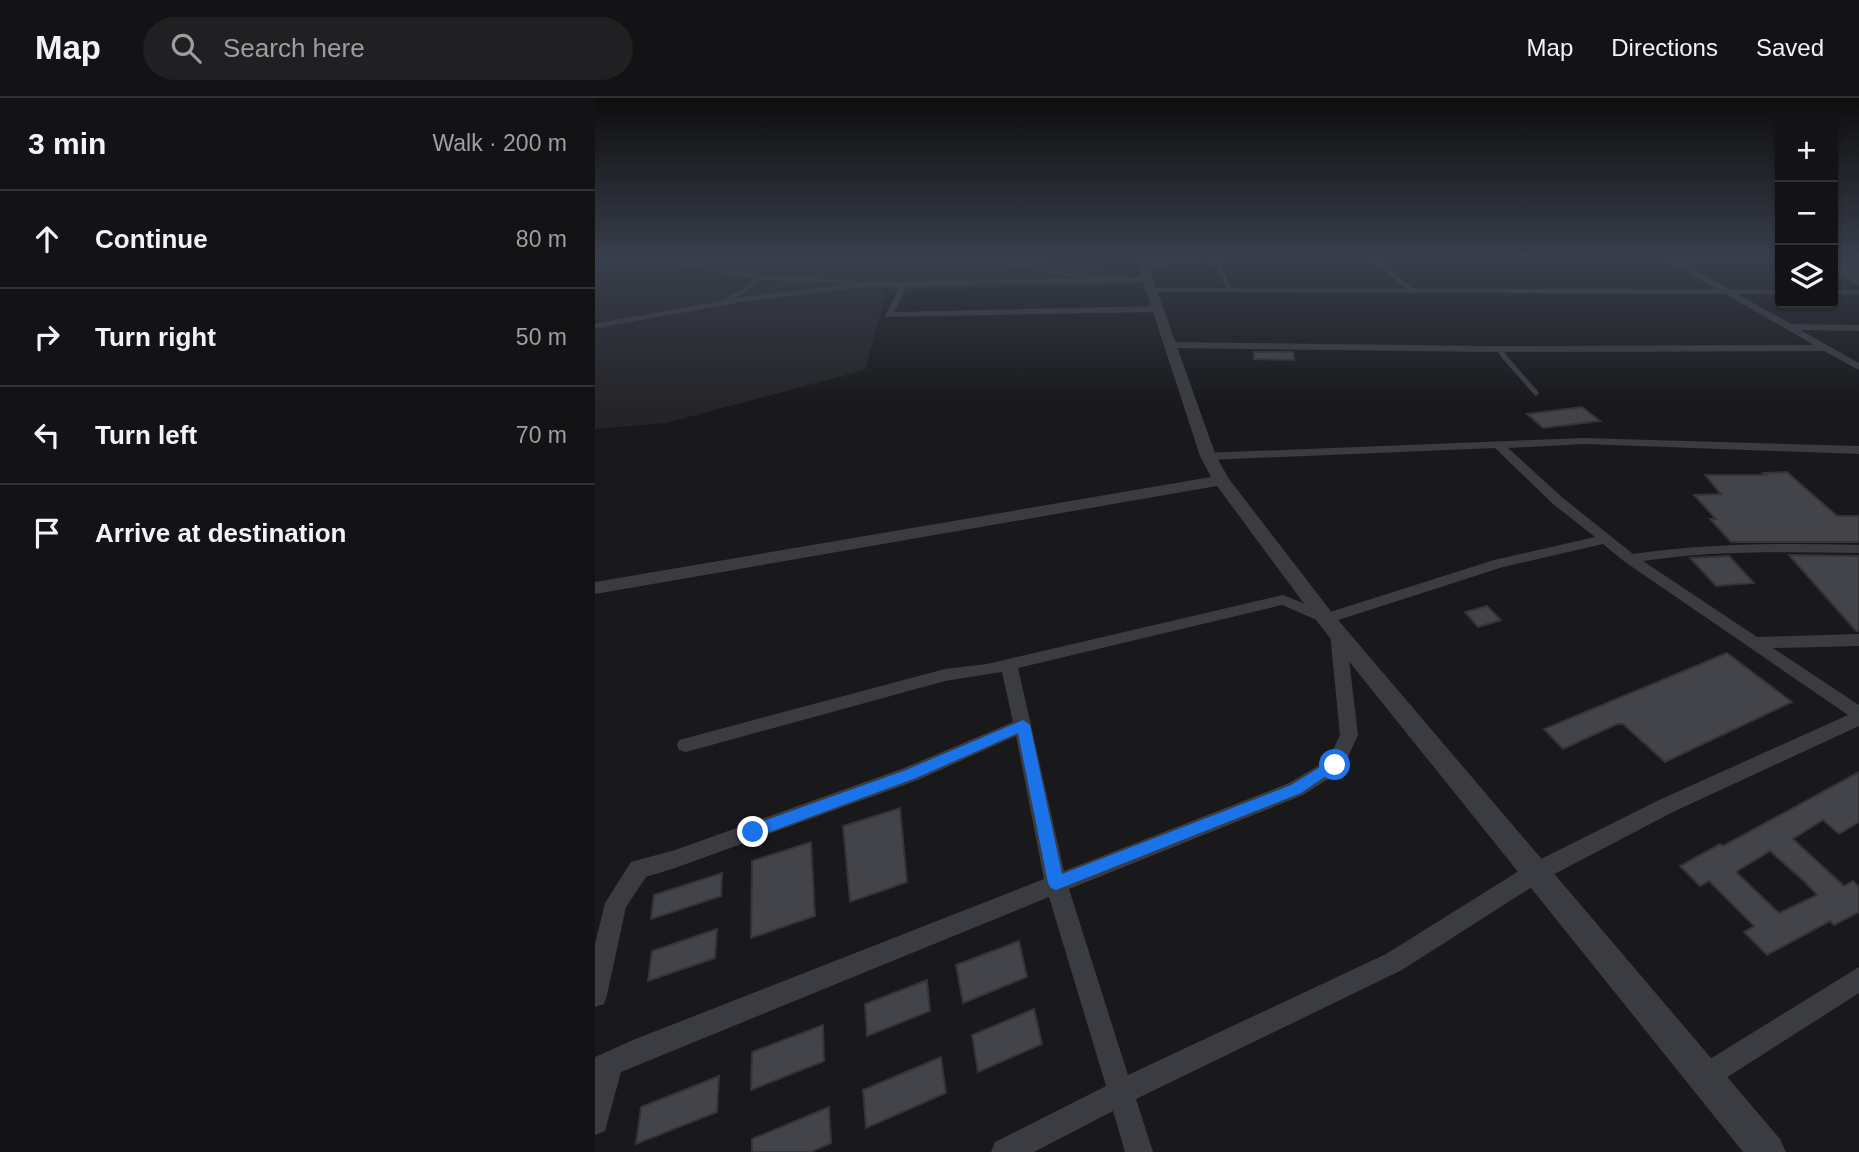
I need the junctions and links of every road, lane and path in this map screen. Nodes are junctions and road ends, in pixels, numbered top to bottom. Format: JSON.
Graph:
{"nodes":[{"id":1,"x":704,"y":306,"type":"edge"},
{"id":2,"x":893,"y":306,"type":"edge"},
{"id":3,"x":953,"y":306,"type":"edge"},
{"id":4,"x":1156,"y":306,"type":"edge"},
{"id":5,"x":1754,"y":306,"type":"edge"},
{"id":6,"x":595,"y":326,"type":"edge"},
{"id":7,"x":1789,"y":327,"type":"junction"},
{"id":8,"x":1859,"y":328,"type":"edge"},
{"id":9,"x":1169,"y":345,"type":"junction"},
{"id":10,"x":1826,"y":348,"type":"junction"},
{"id":11,"x":1498,"y":349,"type":"junction"},
{"id":12,"x":1859,"y":367,"type":"edge"},
{"id":13,"x":1537,"y":393,"type":"dead end"},
{"id":14,"x":1496,"y":443,"type":"junction"},
{"id":15,"x":1859,"y":450,"type":"edge"},
{"id":16,"x":1215,"y":469,"type":"junction"},
{"id":17,"x":1606,"y":539,"type":"junction"},
{"id":18,"x":1859,"y":549,"type":"edge"},
{"id":19,"x":1630,"y":559,"type":"junction"},
{"id":20,"x":595,"y":577,"type":"edge"},
{"id":21,"x":595,"y":588,"type":"edge"},
{"id":22,"x":1332,"y":626,"type":"junction"},
{"id":23,"x":1859,"y":640,"type":"edge"},
{"id":24,"x":1754,"y":643,"type":"junction"},
{"id":25,"x":1010,"y":664,"type":"junction"},
{"id":26,"x":1859,"y":716,"type":"edge"},
{"id":27,"x":1023,"y":725,"type":"junction"},
{"id":28,"x":686,"y":745,"type":"dead end"},
{"id":29,"x":1535,"y":873,"type":"junction"},
{"id":30,"x":1056,"y":883,"type":"junction"},
{"id":31,"x":1859,"y":979,"type":"edge"},
{"id":32,"x":595,"y":995,"type":"edge"},
{"id":33,"x":603,"y":1067,"type":"edge"},
{"id":34,"x":1706,"y":1076,"type":"junction"},
{"id":35,"x":1121,"y":1093,"type":"junction"},
{"id":36,"x":595,"y":1121,"type":"edge"},
{"id":37,"x":1005,"y":1152,"type":"edge"},
{"id":38,"x":1139,"y":1152,"type":"edge"},
{"id":39,"x":1767,"y":1152,"type":"edge"}],
"edges":[{"from":1,"to":6,"type":"lane"},
{"from":2,"to":3,"type":"street"},
{"from":4,"to":9,"type":"street"},
{"from":5,"to":7,"type":"street"},
{"from":7,"to":8,"type":"street"},
{"from":7,"to":10,"type":"street"},
{"from":9,"to":11,"type":"street"},
{"from":9,"to":16,"type":"street"},
{"from":10,"to":11,"type":"street"},
{"from":10,"to":12,"type":"street"},
{"from":11,"to":13,"type":"lane"},
{"from":14,"to":15,"type":"street"},
{"from":14,"to":16,"type":"street"},
{"from":14,"to":17,"type":"street"},
{"from":16,"to":20,"type":"street"},
{"from":16,"to":21,"type":"street"},
{"from":16,"to":22,"type":"street"},
{"from":17,"to":19,"type":"street"},
{"from":17,"to":22,"type":"street"},
{"from":18,"to":19,"type":"street"},
{"from":19,"to":24,"type":"street"},
{"from":22,"to":25,"type":"street"},
{"from":22,"to":29,"type":"street"},
{"from":22,"to":30,"type":"street"},
{"from":23,"to":24,"type":"street"},
{"from":24,"to":26,"type":"street"},
{"from":25,"to":27,"type":"street"},
{"from":25,"to":28,"type":"street"},
{"from":26,"to":29,"type":"street"},
{"from":27,"to":30,"type":"street"},
{"from":27,"to":32,"type":"street"},
{"from":29,"to":34,"type":"street"},
{"from":29,"to":35,"type":"street"},
{"from":30,"to":33,"type":"street"},
{"from":30,"to":35,"type":"street"},
{"from":31,"to":34,"type":"street"},
{"from":33,"to":36,"type":"street"},
{"from":34,"to":39,"type":"street"},
{"from":35,"to":37,"type":"street"},
{"from":35,"to":38,"type":"street"}]}
